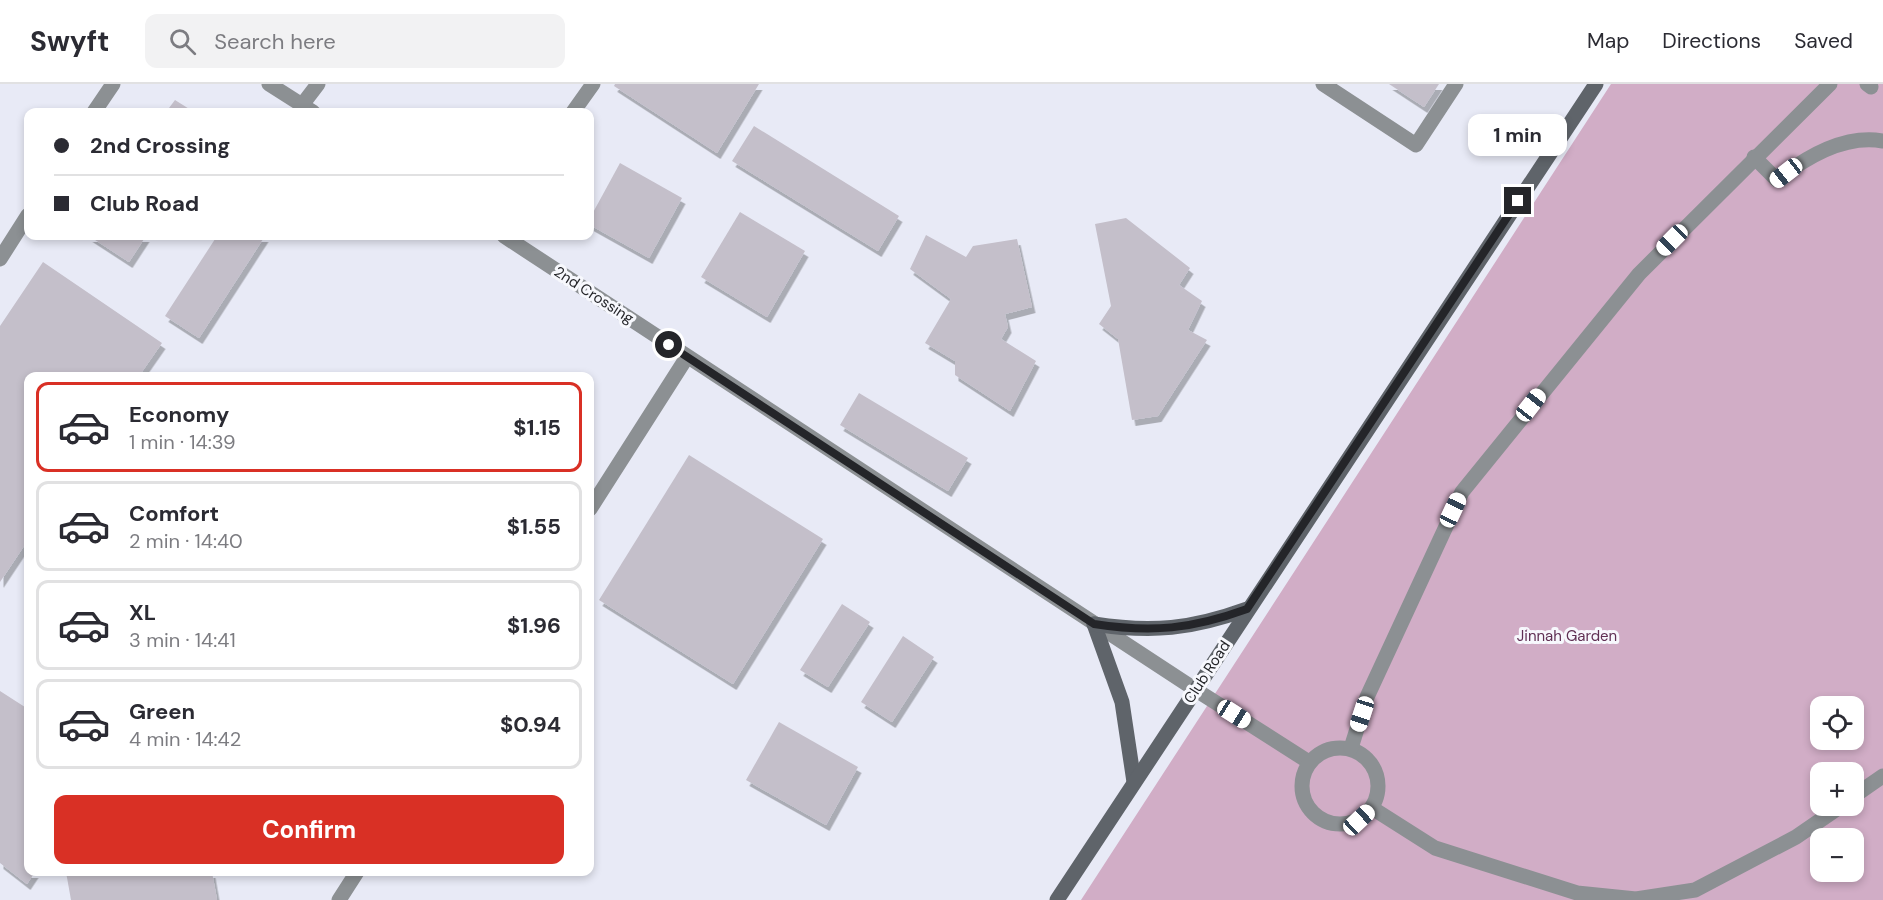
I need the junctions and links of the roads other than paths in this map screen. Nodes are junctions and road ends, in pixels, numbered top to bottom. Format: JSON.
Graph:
{"nodes":[{"id":1,"x":113,"y":84,"type":"edge"},
{"id":2,"x":269,"y":84,"type":"edge"},
{"id":3,"x":318,"y":84,"type":"edge"},
{"id":4,"x":593,"y":84,"type":"edge"},
{"id":5,"x":1323,"y":84,"type":"edge"},
{"id":6,"x":1456,"y":84,"type":"edge"},
{"id":7,"x":1596,"y":84,"type":"edge"},
{"id":8,"x":1830,"y":84,"type":"edge"},
{"id":9,"x":97,"y":108,"type":"edge"},
{"id":10,"x":306,"y":108,"type":"edge"},
{"id":11,"x":308,"y":108,"type":"edge"},
{"id":12,"x":576,"y":108,"type":"edge"},
{"id":13,"x":1883,"y":141,"type":"edge"},
{"id":14,"x":1754,"y":157,"type":"junction"},
{"id":15,"x":24,"y":221,"type":"edge"},
{"id":16,"x":510,"y":240,"type":"edge"},
{"id":17,"x":0,"y":259,"type":"edge"},
{"id":18,"x":687,"y":357,"type":"junction"},
{"id":19,"x":594,"y":503,"type":"edge"},
{"id":20,"x":1247,"y":609,"type":"junction"},
{"id":21,"x":1094,"y":624,"type":"junction"},
{"id":22,"x":1196,"y":690,"type":"junction"},
{"id":23,"x":1350,"y":748,"type":"junction"},
{"id":24,"x":1309,"y":762,"type":"junction"},
{"id":25,"x":1883,"y":776,"type":"edge"},
{"id":26,"x":1134,"y":782,"type":"junction"},
{"id":27,"x":1864,"y":789,"type":"edge"},
{"id":28,"x":1372,"y":808,"type":"junction"},
{"id":29,"x":1826,"y":816,"type":"edge"},
{"id":30,"x":354,"y":876,"type":"edge"},
{"id":31,"x":1698,"y":895,"type":"edge"},
{"id":32,"x":339,"y":900,"type":"edge"},
{"id":33,"x":1057,"y":900,"type":"edge"}],
"edges":[{"from":1,"to":9,"type":"street"},
{"from":2,"to":10,"type":"street"},
{"from":3,"to":11,"type":"street"},
{"from":4,"to":12,"type":"street"},
{"from":5,"to":6,"type":"street"},
{"from":7,"to":20,"type":"main road","name":"Club Road"},
{"from":8,"to":14,"type":"street"},
{"from":13,"to":14,"type":"street"},
{"from":14,"to":23,"type":"street"},
{"from":15,"to":17,"type":"street"},
{"from":16,"to":18,"type":"street","name":"2nd Crossing"},
{"from":18,"to":19,"type":"street"},
{"from":18,"to":21,"type":"street","name":"2nd Crossing"},
{"from":20,"to":21,"type":"main road"},
{"from":20,"to":22,"type":"main road","name":"Club Road"},
{"from":21,"to":22,"type":"street","name":"2nd Crossing"},
{"from":21,"to":26,"type":"main road"},
{"from":22,"to":24,"type":"street","name":"2nd Crossing"},
{"from":22,"to":26,"type":"main road","name":"Club Road"},
{"from":23,"to":24,"type":"street"},
{"from":23,"to":28,"type":"street"},
{"from":24,"to":28,"type":"street"},
{"from":25,"to":27,"type":"street"},
{"from":26,"to":33,"type":"main road","name":"Club Road"},
{"from":28,"to":31,"type":"street"},
{"from":29,"to":31,"type":"street"},
{"from":30,"to":32,"type":"street"}]}
